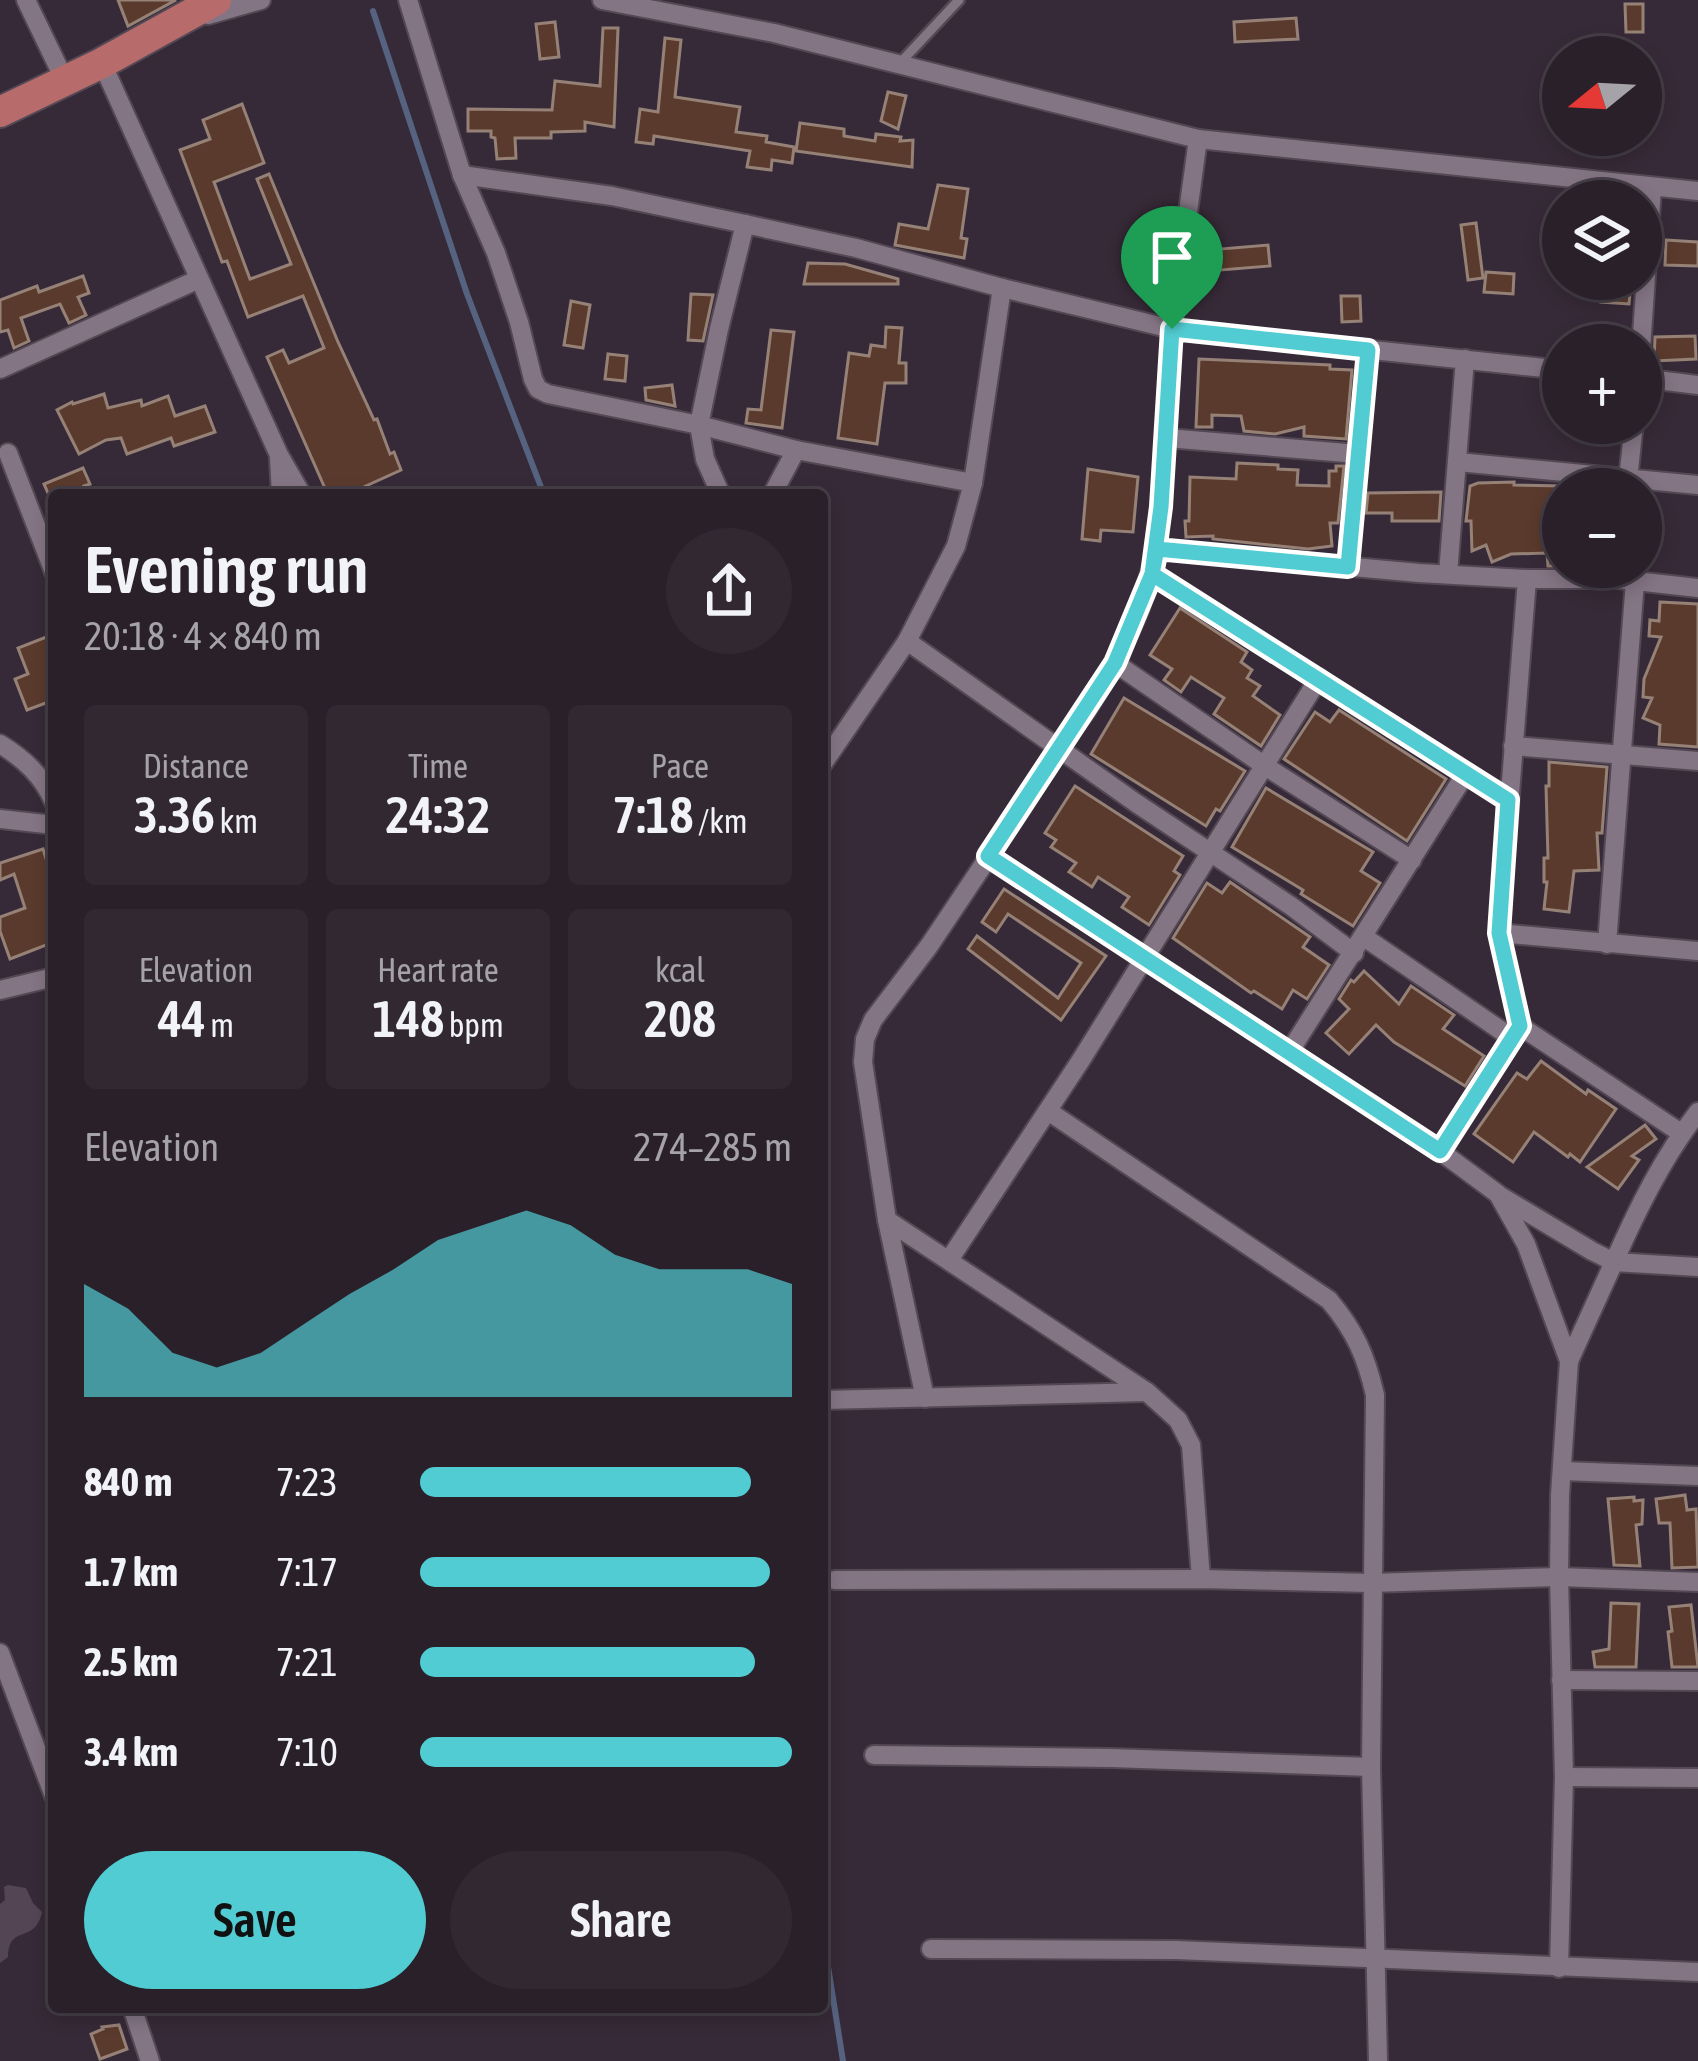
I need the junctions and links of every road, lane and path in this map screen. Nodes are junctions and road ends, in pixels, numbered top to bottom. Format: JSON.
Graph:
{"nodes":[{"id":1,"x":26,"y":0,"type":"edge"},
{"id":2,"x":216,"y":0,"type":"edge"},
{"id":3,"x":261,"y":0,"type":"edge"},
{"id":4,"x":408,"y":0,"type":"edge"},
{"id":5,"x":602,"y":0,"type":"edge"},
{"id":6,"x":959,"y":0,"type":"edge"},
{"id":7,"x":173,"y":26,"type":"junction"},
{"id":8,"x":103,"y":63,"type":"junction"},
{"id":9,"x":899,"y":63,"type":"junction"},
{"id":10,"x":64,"y":81,"type":"junction"},
{"id":11,"x":0,"y":112,"type":"edge"},
{"id":12,"x":1198,"y":139,"type":"junction"},
{"id":13,"x":462,"y":175,"type":"junction"},
{"id":14,"x":1578,"y":180,"type":"edge"},
{"id":15,"x":1662,"y":189,"type":"edge"},
{"id":16,"x":1698,"y":191,"type":"edge"},
{"id":17,"x":745,"y":224,"type":"junction"},
{"id":18,"x":199,"y":279,"type":"junction"},
{"id":19,"x":1002,"y":288,"type":"junction"},
{"id":20,"x":1172,"y":329,"type":"junction"},
{"id":21,"x":1368,"y":350,"type":"junction"},
{"id":22,"x":1465,"y":359,"type":"junction"},
{"id":23,"x":1542,"y":368,"type":"edge"},
{"id":24,"x":0,"y":369,"type":"edge"},
{"id":25,"x":1662,"y":381,"type":"edge"},
{"id":26,"x":1698,"y":385,"type":"edge"},
{"id":27,"x":699,"y":425,"type":"junction"},
{"id":28,"x":1167,"y":438,"type":"junction"},
{"id":29,"x":3,"y":448,"type":"edge"},
{"id":30,"x":796,"y":450,"type":"junction"},
{"id":31,"x":1358,"y":454,"type":"junction"},
{"id":32,"x":279,"y":455,"type":"junction"},
{"id":33,"x":1458,"y":462,"type":"junction"},
{"id":34,"x":1542,"y":473,"type":"edge"},
{"id":35,"x":973,"y":483,"type":"junction"},
{"id":36,"x":1662,"y":484,"type":"edge"},
{"id":37,"x":1698,"y":485,"type":"edge"},
{"id":38,"x":280,"y":489,"type":"edge"},
{"id":39,"x":299,"y":489,"type":"edge"},
{"id":40,"x":718,"y":489,"type":"edge"},
{"id":41,"x":775,"y":489,"type":"edge"},
{"id":42,"x":1157,"y":549,"type":"junction"},
{"id":43,"x":48,"y":557,"type":"edge"},
{"id":44,"x":1348,"y":567,"type":"junction"},
{"id":45,"x":1152,"y":574,"type":"junction"},
{"id":46,"x":1448,"y":574,"type":"junction"},
{"id":47,"x":1527,"y":579,"type":"junction"},
{"id":48,"x":1542,"y":579,"type":"edge"},
{"id":49,"x":1662,"y":582,"type":"edge"},
{"id":50,"x":1624,"y":588,"type":"edge"},
{"id":51,"x":1698,"y":588,"type":"edge"},
{"id":52,"x":907,"y":641,"type":"junction"},
{"id":53,"x":1115,"y":663,"type":"junction"},
{"id":54,"x":1319,"y":678,"type":"junction"},
{"id":55,"x":0,"y":744,"type":"edge"},
{"id":56,"x":1059,"y":746,"type":"junction"},
{"id":57,"x":1513,"y":746,"type":"junction"},
{"id":58,"x":1623,"y":754,"type":"junction"},
{"id":59,"x":828,"y":756,"type":"edge"},
{"id":60,"x":1698,"y":761,"type":"edge"},
{"id":61,"x":1265,"y":766,"type":"junction"},
{"id":62,"x":1466,"y":773,"type":"junction"},
{"id":63,"x":48,"y":789,"type":"edge"},
{"id":64,"x":1508,"y":800,"type":"junction"},
{"id":65,"x":0,"y":819,"type":"edge"},
{"id":66,"x":48,"y":825,"type":"edge"},
{"id":67,"x":1211,"y":852,"type":"junction"},
{"id":68,"x":988,"y":856,"type":"junction"},
{"id":69,"x":1412,"y":860,"type":"junction"},
{"id":70,"x":1499,"y":933,"type":"junction"},
{"id":71,"x":1607,"y":944,"type":"junction"},
{"id":72,"x":1359,"y":945,"type":"junction"},
{"id":73,"x":1698,"y":951,"type":"edge"},
{"id":74,"x":1143,"y":958,"type":"junction"},
{"id":75,"x":48,"y":978,"type":"edge"},
{"id":76,"x":0,"y":990,"type":"edge"},
{"id":77,"x":1516,"y":1032,"type":"junction"},
{"id":78,"x":1290,"y":1051,"type":"junction"},
{"id":79,"x":1048,"y":1111,"type":"junction"},
{"id":80,"x":1698,"y":1112,"type":"edge"},
{"id":81,"x":1681,"y":1133,"type":"junction"},
{"id":82,"x":1440,"y":1151,"type":"junction"},
{"id":83,"x":1498,"y":1194,"type":"junction"},
{"id":84,"x":887,"y":1220,"type":"junction"},
{"id":85,"x":949,"y":1260,"type":"junction"},
{"id":86,"x":1614,"y":1262,"type":"junction"},
{"id":87,"x":1698,"y":1267,"type":"edge"},
{"id":88,"x":1569,"y":1360,"type":"junction"},
{"id":89,"x":1147,"y":1392,"type":"junction"},
{"id":90,"x":925,"y":1398,"type":"junction"},
{"id":91,"x":828,"y":1400,"type":"edge"},
{"id":92,"x":1562,"y":1471,"type":"junction"},
{"id":93,"x":1698,"y":1476,"type":"edge"},
{"id":94,"x":1559,"y":1577,"type":"junction"},
{"id":95,"x":1201,"y":1579,"type":"junction"},
{"id":96,"x":835,"y":1580,"type":"dead end"},
{"id":97,"x":1698,"y":1582,"type":"edge"},
{"id":98,"x":1372,"y":1583,"type":"junction"},
{"id":99,"x":0,"y":1653,"type":"edge"},
{"id":100,"x":1561,"y":1679,"type":"junction"},
{"id":101,"x":1698,"y":1681,"type":"edge"},
{"id":102,"x":874,"y":1755,"type":"dead end"},
{"id":103,"x":1372,"y":1767,"type":"junction"},
{"id":104,"x":1564,"y":1778,"type":"junction"},
{"id":105,"x":1698,"y":1778,"type":"edge"},
{"id":106,"x":48,"y":1780,"type":"edge"},
{"id":107,"x":931,"y":1949,"type":"dead end"},
{"id":108,"x":1376,"y":1960,"type":"junction"},
{"id":109,"x":1559,"y":1968,"type":"junction"},
{"id":110,"x":1698,"y":1972,"type":"edge"},
{"id":111,"x":134,"y":2013,"type":"edge"},
{"id":112,"x":150,"y":2061,"type":"edge"},
{"id":113,"x":1378,"y":2061,"type":"edge"}],
"edges":[{"from":1,"to":10,"type":"street"},
{"from":2,"to":7,"type":"main road"},
{"from":3,"to":7,"type":"street"},
{"from":4,"to":13,"type":"street"},
{"from":5,"to":9,"type":"street"},
{"from":6,"to":9,"type":"lane"},
{"from":7,"to":8,"type":"main road"},
{"from":8,"to":10,"type":"main road"},
{"from":8,"to":18,"type":"street"},
{"from":9,"to":12,"type":"street"},
{"from":10,"to":11,"type":"main road"},
{"from":12,"to":14,"type":"street"},
{"from":12,"to":20,"type":"street"},
{"from":13,"to":17,"type":"street"},
{"from":13,"to":27,"type":"street"},
{"from":15,"to":16,"type":"street"},
{"from":17,"to":19,"type":"street"},
{"from":17,"to":27,"type":"street"},
{"from":18,"to":24,"type":"street"},
{"from":18,"to":32,"type":"street"},
{"from":19,"to":20,"type":"street"},
{"from":19,"to":35,"type":"street"},
{"from":20,"to":21,"type":"street"},
{"from":20,"to":28,"type":"street"},
{"from":21,"to":22,"type":"street"},
{"from":21,"to":31,"type":"street"},
{"from":22,"to":23,"type":"street"},
{"from":22,"to":33,"type":"street"},
{"from":25,"to":26,"type":"street"},
{"from":27,"to":30,"type":"street"},
{"from":27,"to":40,"type":"street"},
{"from":28,"to":31,"type":"street"},
{"from":28,"to":42,"type":"street"},
{"from":29,"to":43,"type":"street"},
{"from":30,"to":35,"type":"street"},
{"from":30,"to":41,"type":"street"},
{"from":31,"to":44,"type":"street"},
{"from":32,"to":38,"type":"street"},
{"from":32,"to":39,"type":"street"},
{"from":33,"to":34,"type":"street"},
{"from":33,"to":46,"type":"street"},
{"from":35,"to":52,"type":"street"},
{"from":36,"to":37,"type":"street"},
{"from":42,"to":44,"type":"street"},
{"from":42,"to":45,"type":"street"},
{"from":44,"to":46,"type":"street"},
{"from":45,"to":53,"type":"street"},
{"from":45,"to":54,"type":"street"},
{"from":46,"to":47,"type":"street"},
{"from":47,"to":48,"type":"street"},
{"from":47,"to":57,"type":"street"},
{"from":49,"to":51,"type":"street"},
{"from":50,"to":58,"type":"street"},
{"from":52,"to":56,"type":"street"},
{"from":52,"to":59,"type":"street"},
{"from":53,"to":56,"type":"street"},
{"from":53,"to":61,"type":"street"},
{"from":54,"to":61,"type":"street"},
{"from":54,"to":62,"type":"street"},
{"from":55,"to":63,"type":"street"},
{"from":56,"to":67,"type":"street"},
{"from":56,"to":68,"type":"street"},
{"from":57,"to":58,"type":"street"},
{"from":57,"to":64,"type":"street"},
{"from":58,"to":60,"type":"street"},
{"from":58,"to":71,"type":"street"},
{"from":61,"to":67,"type":"street"},
{"from":61,"to":69,"type":"street"},
{"from":62,"to":64,"type":"street"},
{"from":62,"to":69,"type":"street"},
{"from":64,"to":70,"type":"street"},
{"from":65,"to":66,"type":"street"},
{"from":67,"to":72,"type":"street"},
{"from":67,"to":74,"type":"street"},
{"from":68,"to":74,"type":"street"},
{"from":68,"to":84,"type":"street"},
{"from":69,"to":72,"type":"street"},
{"from":70,"to":71,"type":"street"},
{"from":70,"to":77,"type":"street"},
{"from":71,"to":73,"type":"street"},
{"from":72,"to":77,"type":"street"},
{"from":72,"to":78,"type":"street"},
{"from":74,"to":78,"type":"street"},
{"from":74,"to":79,"type":"street"},
{"from":75,"to":76,"type":"street"},
{"from":77,"to":81,"type":"street"},
{"from":77,"to":82,"type":"street"},
{"from":78,"to":82,"type":"street"},
{"from":79,"to":85,"type":"street"},
{"from":79,"to":98,"type":"street"},
{"from":80,"to":81,"type":"street"},
{"from":81,"to":86,"type":"street"},
{"from":82,"to":83,"type":"street"},
{"from":83,"to":86,"type":"street"},
{"from":83,"to":88,"type":"street"},
{"from":84,"to":85,"type":"street"},
{"from":84,"to":90,"type":"street"},
{"from":85,"to":89,"type":"street"},
{"from":86,"to":87,"type":"street"},
{"from":86,"to":88,"type":"street"},
{"from":88,"to":92,"type":"street"},
{"from":89,"to":90,"type":"street"},
{"from":89,"to":95,"type":"street"},
{"from":90,"to":91,"type":"street"},
{"from":92,"to":93,"type":"street"},
{"from":92,"to":94,"type":"street"},
{"from":94,"to":97,"type":"street"},
{"from":94,"to":98,"type":"street"},
{"from":94,"to":100,"type":"street"},
{"from":95,"to":96,"type":"street"},
{"from":95,"to":98,"type":"street"},
{"from":98,"to":103,"type":"street"},
{"from":99,"to":106,"type":"street"},
{"from":100,"to":101,"type":"street"},
{"from":100,"to":104,"type":"street"},
{"from":102,"to":103,"type":"street"},
{"from":103,"to":108,"type":"street"},
{"from":104,"to":105,"type":"street"},
{"from":104,"to":109,"type":"street"},
{"from":107,"to":108,"type":"street"},
{"from":108,"to":109,"type":"street"},
{"from":108,"to":113,"type":"street"},
{"from":109,"to":110,"type":"street"},
{"from":111,"to":112,"type":"street"}]}
